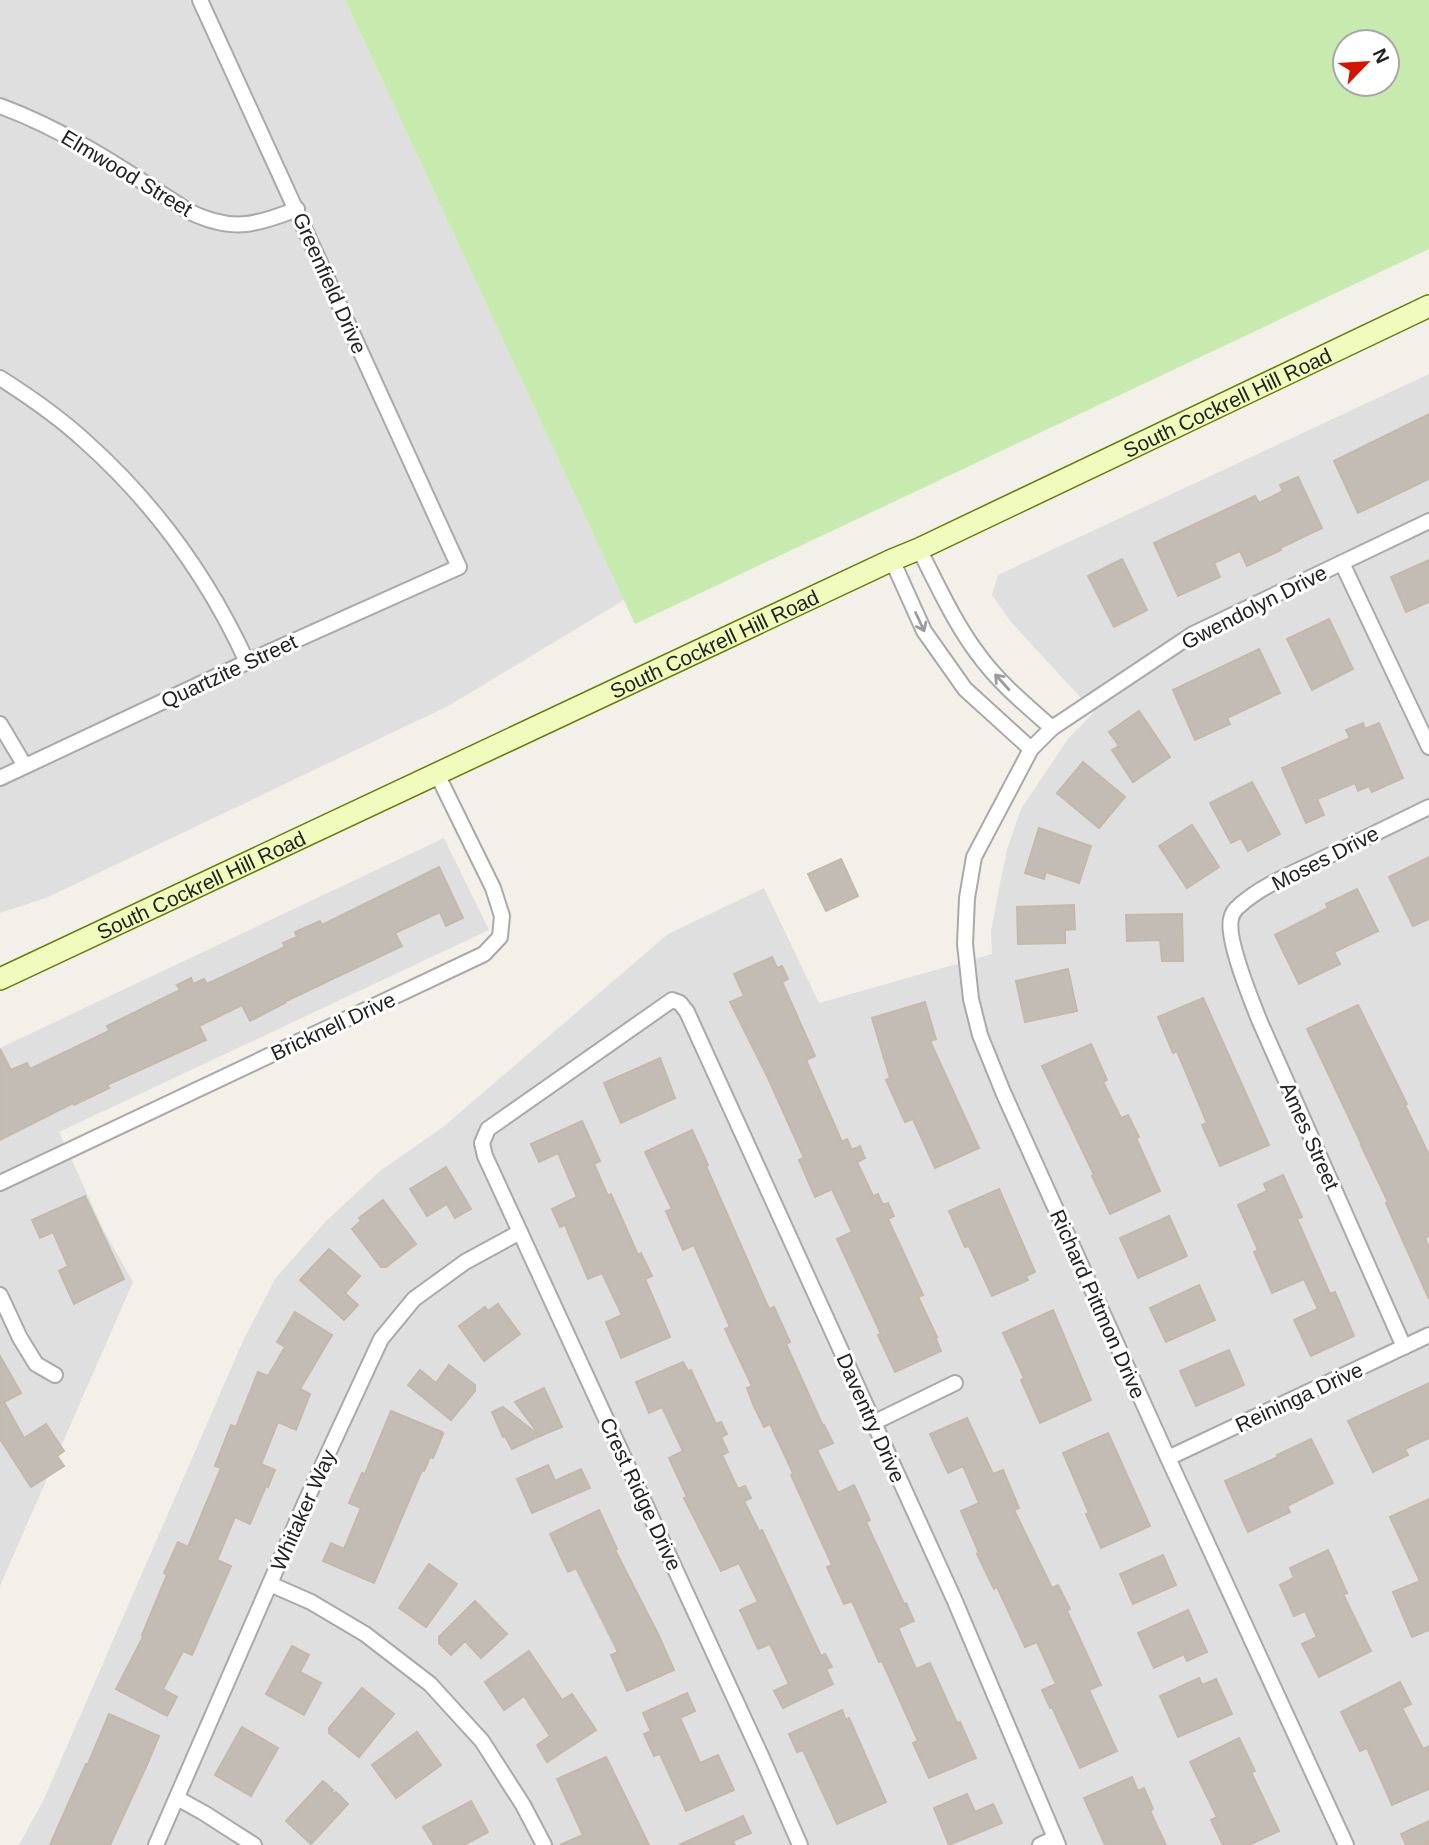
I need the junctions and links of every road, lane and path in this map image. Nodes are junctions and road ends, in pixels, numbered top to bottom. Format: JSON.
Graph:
{"nodes":[{"id":1,"x":200,"y":0,"type":"edge"},
{"id":2,"x":0,"y":106,"type":"edge"},
{"id":3,"x":297,"y":209,"type":"junction"},
{"id":4,"x":1429,"y":306,"type":"edge"},
{"id":5,"x":0,"y":378,"type":"edge"},
{"id":6,"x":1429,"y":522,"type":"edge"},
{"id":7,"x":919,"y":549,"type":"junction"},
{"id":8,"x":892,"y":560,"type":"junction"},
{"id":9,"x":1342,"y":563,"type":"junction"},
{"id":10,"x":458,"y":567,"type":"joint"},
{"id":11,"x":247,"y":662,"type":"junction"},
{"id":12,"x":0,"y":724,"type":"edge"},
{"id":13,"x":1052,"y":728,"type":"junction"},
{"id":14,"x":1429,"y":747,"type":"edge"},
{"id":15,"x":1031,"y":749,"type":"junction"},
{"id":16,"x":26,"y":766,"type":"junction"},
{"id":17,"x":437,"y":774,"type":"junction"},
{"id":18,"x":0,"y":778,"type":"edge"},
{"id":19,"x":1429,"y":807,"type":"edge"},
{"id":20,"x":1230,"y":920,"type":"joint"},
{"id":21,"x":0,"y":979,"type":"edge"},
{"id":22,"x":672,"y":1000,"type":"joint"},
{"id":23,"x":0,"y":1184,"type":"edge"},
{"id":24,"x":520,"y":1232,"type":"junction"},
{"id":25,"x":0,"y":1295,"type":"edge"},
{"id":26,"x":1429,"y":1335,"type":"edge"},
{"id":27,"x":1404,"y":1347,"type":"junction"},
{"id":28,"x":55,"y":1375,"type":"dead end"},
{"id":29,"x":955,"y":1383,"type":"dead end"},
{"id":30,"x":873,"y":1423,"type":"junction"},
{"id":31,"x":1168,"y":1458,"type":"junction"},
{"id":32,"x":270,"y":1584,"type":"junction"},
{"id":33,"x":177,"y":1798,"type":"junction"},
{"id":34,"x":1057,"y":1841,"type":"edge"},
{"id":35,"x":156,"y":1845,"type":"edge"},
{"id":36,"x":254,"y":1845,"type":"edge"},
{"id":37,"x":544,"y":1845,"type":"edge"},
{"id":38,"x":800,"y":1845,"type":"edge"},
{"id":39,"x":1040,"y":1845,"type":"edge"},
{"id":40,"x":1346,"y":1845,"type":"edge"}],
"edges":[{"from":1,"to":3,"type":"street","name":"Greenfield Drive"},
{"from":2,"to":3,"type":"street","name":"Elmwood Street"},
{"from":3,"to":10,"type":"street","name":"Greenfield Drive"},
{"from":4,"to":7,"type":"main road","name":"South Cockrell Hill Road"},
{"from":5,"to":11,"type":"street"},
{"from":6,"to":9,"type":"street","name":"Gwendolyn Drive"},
{"from":7,"to":8,"type":"main road","name":"South Cockrell Hill Road"},
{"from":13,"to":7,"type":"street","one_way":true},
{"from":8,"to":15,"type":"street","one_way":true},
{"from":8,"to":17,"type":"main road","name":"South Cockrell Hill Road"},
{"from":9,"to":13,"type":"street","name":"Gwendolyn Drive"},
{"from":9,"to":14,"type":"street"},
{"from":10,"to":11,"type":"street","name":"Quartzite Street"},
{"from":11,"to":16,"type":"street","name":"Quartzite Street"},
{"from":12,"to":16,"type":"street"},
{"from":13,"to":15,"type":"street","name":"Gwendolyn Drive"},
{"from":15,"to":31,"type":"street","name":"Richard Pittmon Drive"},
{"from":16,"to":18,"type":"street","name":"Quartzite Street"},
{"from":17,"to":21,"type":"main road","name":"South Cockrell Hill Road"},
{"from":17,"to":23,"type":"street","name":"Bricknell Drive"},
{"from":19,"to":20,"type":"street","name":"Moses Drive"},
{"from":20,"to":27,"type":"street","name":"Ames Street"},
{"from":22,"to":24,"type":"street","name":"Crest Ridge Drive"},
{"from":22,"to":30,"type":"street","name":"Daventry Drive"},
{"from":24,"to":32,"type":"street","name":"Whitaker Way"},
{"from":24,"to":38,"type":"street","name":"Crest Ridge Drive"},
{"from":25,"to":28,"type":"street"},
{"from":26,"to":27,"type":"street","name":"Reininga Drive"},
{"from":27,"to":31,"type":"street","name":"Reininga Drive"},
{"from":29,"to":30,"type":"street"},
{"from":30,"to":34,"type":"street","name":"Daventry Drive"},
{"from":31,"to":40,"type":"street","name":"Richard Pittmon Drive"},
{"from":32,"to":33,"type":"street","name":"Whitaker Way"},
{"from":32,"to":37,"type":"street"},
{"from":33,"to":35,"type":"street","name":"Whitaker Way"},
{"from":33,"to":36,"type":"street"},
{"from":34,"to":39,"type":"street"}]}
